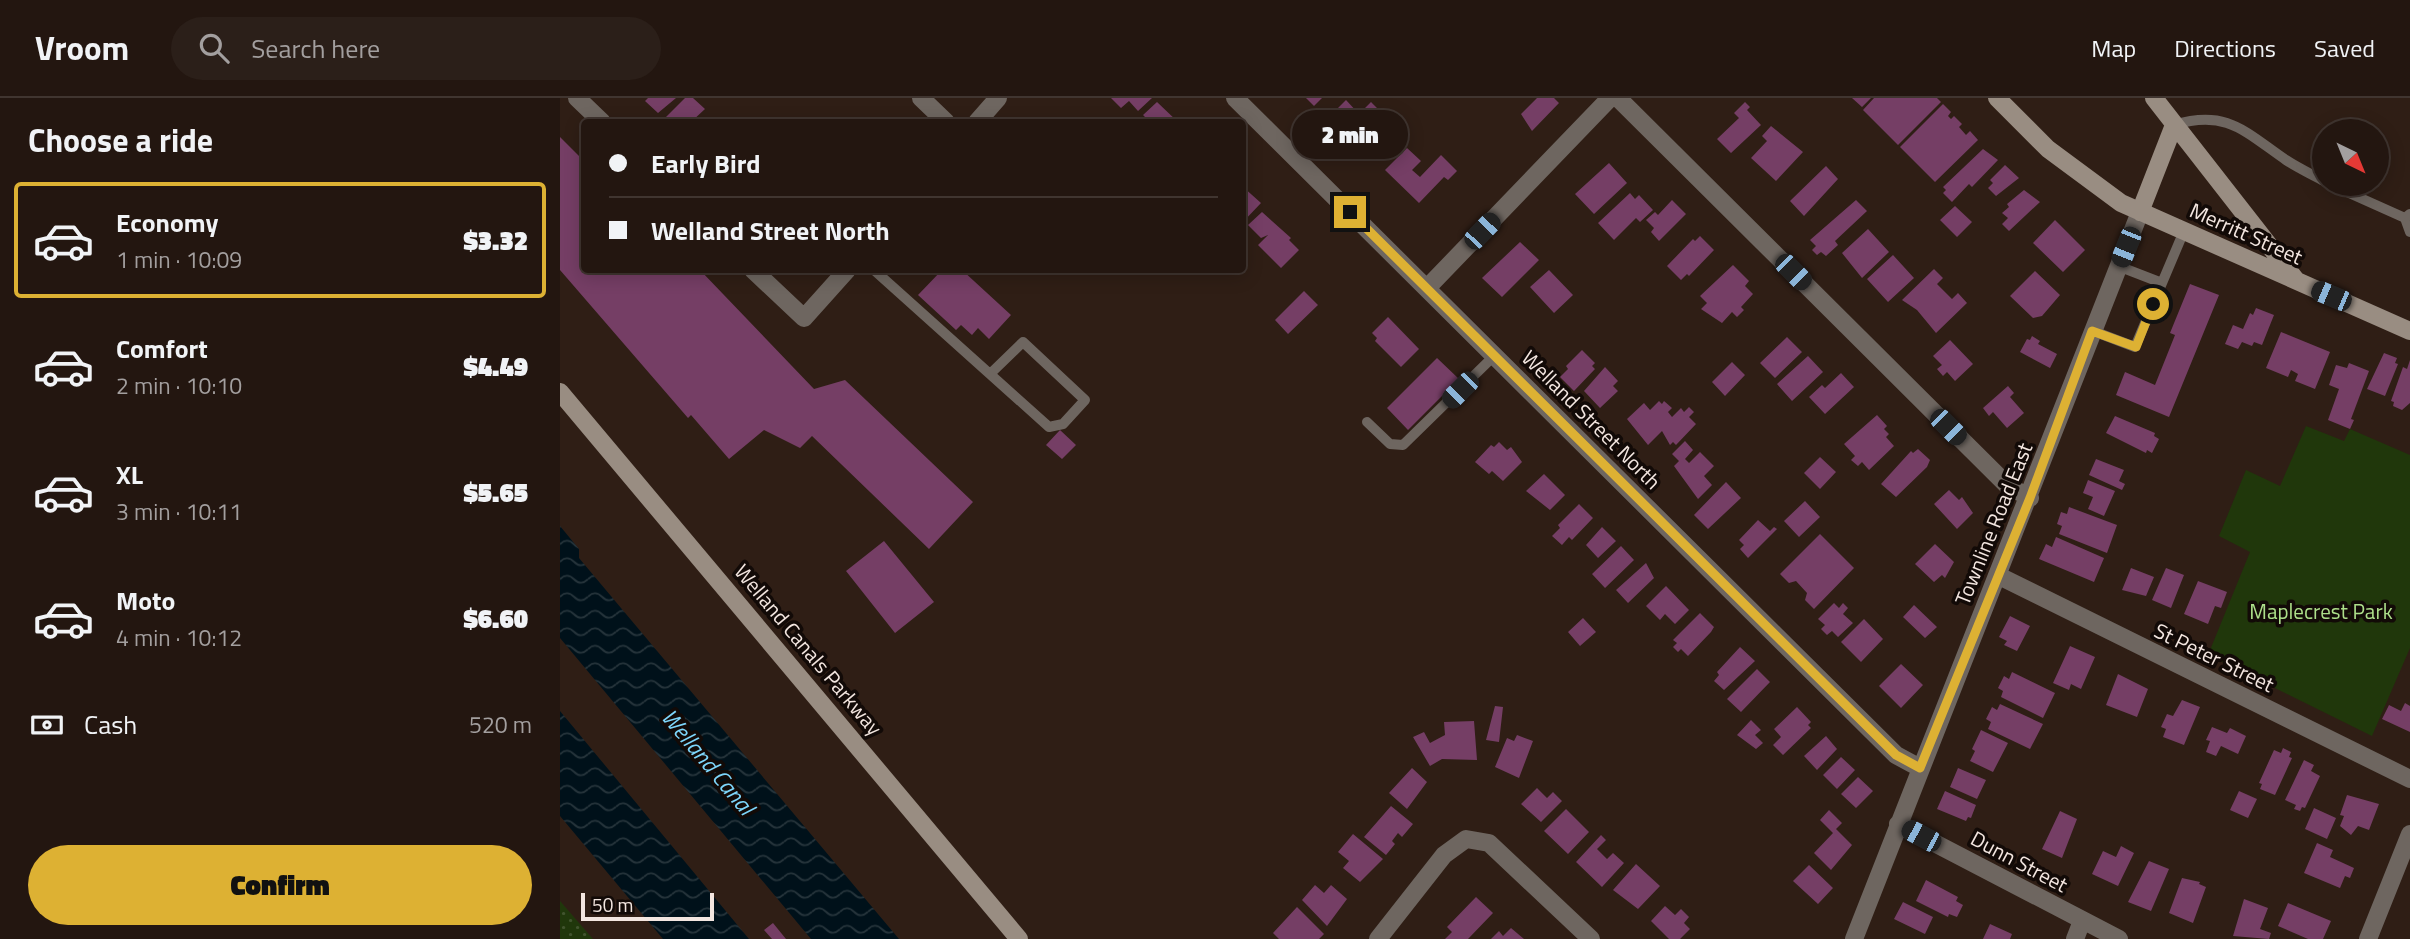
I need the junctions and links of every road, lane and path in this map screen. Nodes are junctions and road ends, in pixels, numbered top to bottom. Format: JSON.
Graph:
{"nodes":[{"id":1,"x":577,"y":98,"type":"edge"},
{"id":2,"x":920,"y":98,"type":"edge"},
{"id":3,"x":998,"y":98,"type":"edge"},
{"id":4,"x":1235,"y":98,"type":"edge"},
{"id":5,"x":1610,"y":98,"type":"edge"},
{"id":6,"x":1618,"y":98,"type":"edge"},
{"id":7,"x":1997,"y":98,"type":"edge"},
{"id":8,"x":2154,"y":98,"type":"edge"},
{"id":9,"x":599,"y":119,"type":"edge"},
{"id":10,"x":943,"y":119,"type":"edge"},
{"id":11,"x":980,"y":119,"type":"edge"},
{"id":12,"x":2174,"y":125,"type":"junction"},
{"id":13,"x":2312,"y":174,"type":"edge"},
{"id":14,"x":2358,"y":196,"type":"edge"},
{"id":15,"x":2140,"y":212,"type":"junction"},
{"id":16,"x":2407,"y":216,"type":"edge"},
{"id":17,"x":2184,"y":231,"type":"junction"},
{"id":18,"x":2410,"y":232,"type":"edge"},
{"id":19,"x":2118,"y":266,"type":"junction"},
{"id":20,"x":756,"y":273,"type":"edge"},
{"id":21,"x":844,"y":273,"type":"edge"},
{"id":22,"x":877,"y":273,"type":"edge"},
{"id":23,"x":2297,"y":282,"type":"junction"},
{"id":24,"x":2162,"y":283,"type":"junction"},
{"id":25,"x":1427,"y":288,"type":"junction"},
{"id":26,"x":2092,"y":331,"type":"junction"},
{"id":27,"x":2410,"y":331,"type":"edge"},
{"id":28,"x":1494,"y":355,"type":"junction"},
{"id":29,"x":990,"y":374,"type":"junction"},
{"id":30,"x":560,"y":392,"type":"edge"},
{"id":31,"x":1367,"y":422,"type":"dead end"},
{"id":32,"x":2030,"y":498,"type":"junction"},
{"id":33,"x":1999,"y":576,"type":"junction"},
{"id":34,"x":1920,"y":768,"type":"junction"},
{"id":35,"x":2410,"y":779,"type":"edge"},
{"id":36,"x":1898,"y":824,"type":"junction"},
{"id":37,"x":2410,"y":834,"type":"edge"},
{"id":38,"x":2082,"y":921,"type":"junction"},
{"id":39,"x":1019,"y":939,"type":"edge"},
{"id":40,"x":1378,"y":939,"type":"edge"},
{"id":41,"x":1591,"y":939,"type":"edge"},
{"id":42,"x":1854,"y":939,"type":"edge"},
{"id":43,"x":2075,"y":939,"type":"edge"},
{"id":44,"x":2119,"y":939,"type":"edge"},
{"id":45,"x":2368,"y":939,"type":"edge"}],
"edges":[{"from":1,"to":9,"type":"street"},
{"from":2,"to":10,"type":"street"},
{"from":3,"to":11,"type":"street"},
{"from":4,"to":25,"type":"street","name":"Welland Street North"},
{"from":5,"to":25,"type":"street"},
{"from":6,"to":32,"type":"street"},
{"from":7,"to":15,"type":"street","name":"Merritt Street"},
{"from":8,"to":12,"type":"street"},
{"from":12,"to":13,"type":"lane"},
{"from":12,"to":15,"type":"street","name":"Townline Road East"},
{"from":12,"to":23,"type":"street"},
{"from":14,"to":16,"type":"lane"},
{"from":15,"to":17,"type":"street","name":"Merritt Street"},
{"from":15,"to":19,"type":"street","name":"Townline Road East"},
{"from":16,"to":18,"type":"lane"},
{"from":17,"to":23,"type":"street","name":"Merritt Street"},
{"from":17,"to":24,"type":"lane"},
{"from":19,"to":24,"type":"lane"},
{"from":19,"to":26,"type":"street","name":"Townline Road East"},
{"from":20,"to":21,"type":"street"},
{"from":22,"to":29,"type":"lane"},
{"from":23,"to":27,"type":"street","name":"Merritt Street"},
{"from":24,"to":26,"type":"lane"},
{"from":25,"to":28,"type":"street","name":"Welland Street North"},
{"from":26,"to":32,"type":"street","name":"Townline Road East"},
{"from":28,"to":31,"type":"lane"},
{"from":28,"to":34,"type":"street","name":"Welland Street North"},
{"from":29,"to":29,"type":"lane"},
{"from":30,"to":39,"type":"street","name":"Welland Canals Parkway"},
{"from":32,"to":33,"type":"street","name":"Townline Road East"},
{"from":33,"to":34,"type":"street","name":"Townline Road East"},
{"from":33,"to":35,"type":"street","name":"St Peter Street"},
{"from":34,"to":36,"type":"street","name":"Townline Road East"},
{"from":36,"to":38,"type":"street","name":"Dunn Street"},
{"from":36,"to":42,"type":"street","name":"Townline Road East"},
{"from":37,"to":45,"type":"street"},
{"from":38,"to":43,"type":"street"},
{"from":38,"to":44,"type":"street","name":"Dunn Street"},
{"from":40,"to":41,"type":"street"}]}
